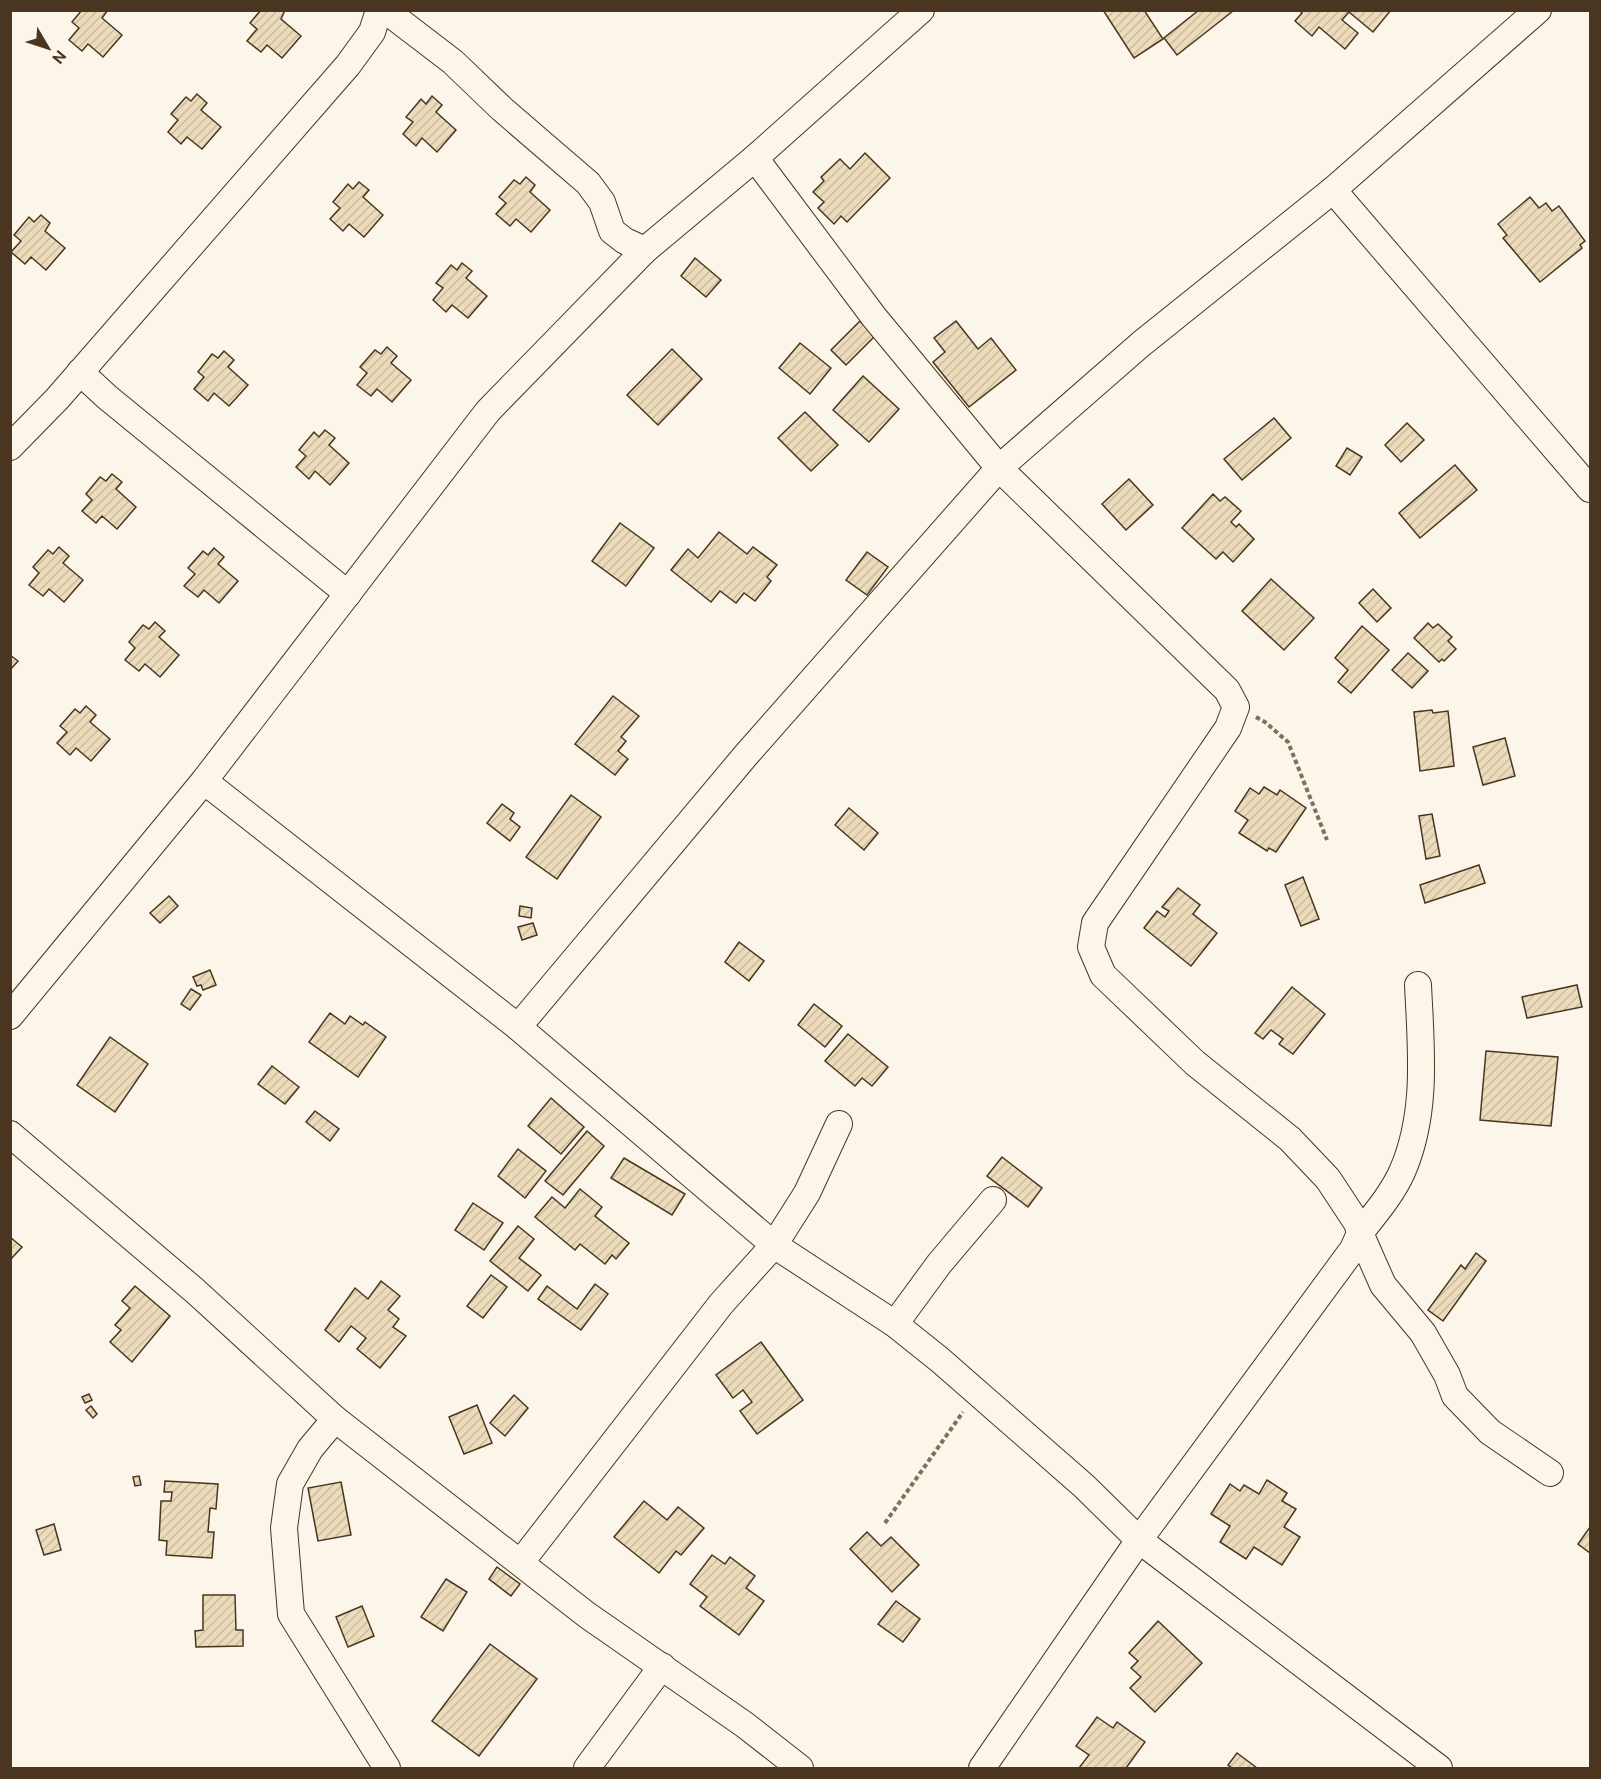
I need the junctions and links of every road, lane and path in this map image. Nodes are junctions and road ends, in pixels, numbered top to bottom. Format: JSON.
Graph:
{"nodes":[{"id":1,"x":379,"y":10,"type":"edge"},
{"id":2,"x":385,"y":10,"type":"edge"},
{"id":3,"x":1538,"y":10,"type":"edge"},
{"id":4,"x":917,"y":12,"type":"edge"},
{"id":5,"x":755,"y":158,"type":"junction"},
{"id":6,"x":1333,"y":190,"type":"junction"},
{"id":7,"x":645,"y":250,"type":"junction"},
{"id":8,"x":80,"y":372,"type":"junction"},
{"id":9,"x":10,"y":447,"type":"edge"},
{"id":10,"x":999,"y":468,"type":"junction"},
{"id":11,"x":1590,"y":489,"type":"edge"},
{"id":12,"x":348,"y":594,"type":"junction"},
{"id":13,"x":1236,"y":707,"type":"junction"},
{"id":14,"x":204,"y":781,"type":"junction"},
{"id":15,"x":1327,"y":840,"type":"dead end"},
{"id":16,"x":1418,"y":985,"type":"dead end"},
{"id":17,"x":10,"y":1016,"type":"edge"},
{"id":18,"x":518,"y":1027,"type":"junction"},
{"id":19,"x":838,"y":1124,"type":"dead end"},
{"id":20,"x":10,"y":1134,"type":"edge"},
{"id":21,"x":993,"y":1200,"type":"dead end"},
{"id":22,"x":1360,"y":1233,"type":"junction"},
{"id":23,"x":774,"y":1245,"type":"junction"},
{"id":24,"x":895,"y":1324,"type":"junction"},
{"id":25,"x":977,"y":1391,"type":"junction"},
{"id":26,"x":335,"y":1419,"type":"junction"},
{"id":27,"x":1550,"y":1473,"type":"dead end"},
{"id":28,"x":885,"y":1523,"type":"dead end"},
{"id":29,"x":1139,"y":1540,"type":"junction"},
{"id":30,"x":521,"y":1562,"type":"junction"},
{"id":31,"x":663,"y":1666,"type":"junction"},
{"id":32,"x":387,"y":1768,"type":"edge"},
{"id":33,"x":587,"y":1768,"type":"edge"},
{"id":34,"x":800,"y":1768,"type":"edge"},
{"id":35,"x":982,"y":1768,"type":"edge"},
{"id":36,"x":1439,"y":1768,"type":"edge"}],
"edges":[{"from":1,"to":8,"type":"street"},
{"from":2,"to":7,"type":"street"},
{"from":3,"to":6,"type":"street"},
{"from":4,"to":5,"type":"street"},
{"from":5,"to":7,"type":"street"},
{"from":5,"to":10,"type":"street"},
{"from":6,"to":10,"type":"street"},
{"from":6,"to":11,"type":"street"},
{"from":7,"to":12,"type":"street"},
{"from":8,"to":9,"type":"street"},
{"from":8,"to":12,"type":"street"},
{"from":10,"to":13,"type":"street"},
{"from":10,"to":18,"type":"street"},
{"from":12,"to":14,"type":"street"},
{"from":13,"to":15,"type":"path"},
{"from":13,"to":22,"type":"street"},
{"from":14,"to":17,"type":"street"},
{"from":14,"to":18,"type":"street"},
{"from":16,"to":22,"type":"street"},
{"from":18,"to":23,"type":"street"},
{"from":19,"to":23,"type":"street"},
{"from":20,"to":26,"type":"street"},
{"from":21,"to":24,"type":"street"},
{"from":22,"to":27,"type":"street"},
{"from":22,"to":29,"type":"street"},
{"from":23,"to":24,"type":"street"},
{"from":23,"to":30,"type":"street"},
{"from":24,"to":25,"type":"street"},
{"from":25,"to":28,"type":"path"},
{"from":25,"to":29,"type":"street"},
{"from":26,"to":30,"type":"street"},
{"from":26,"to":32,"type":"street"},
{"from":29,"to":35,"type":"street"},
{"from":29,"to":36,"type":"street"},
{"from":30,"to":31,"type":"street"},
{"from":31,"to":33,"type":"street"},
{"from":31,"to":34,"type":"street"}]}
